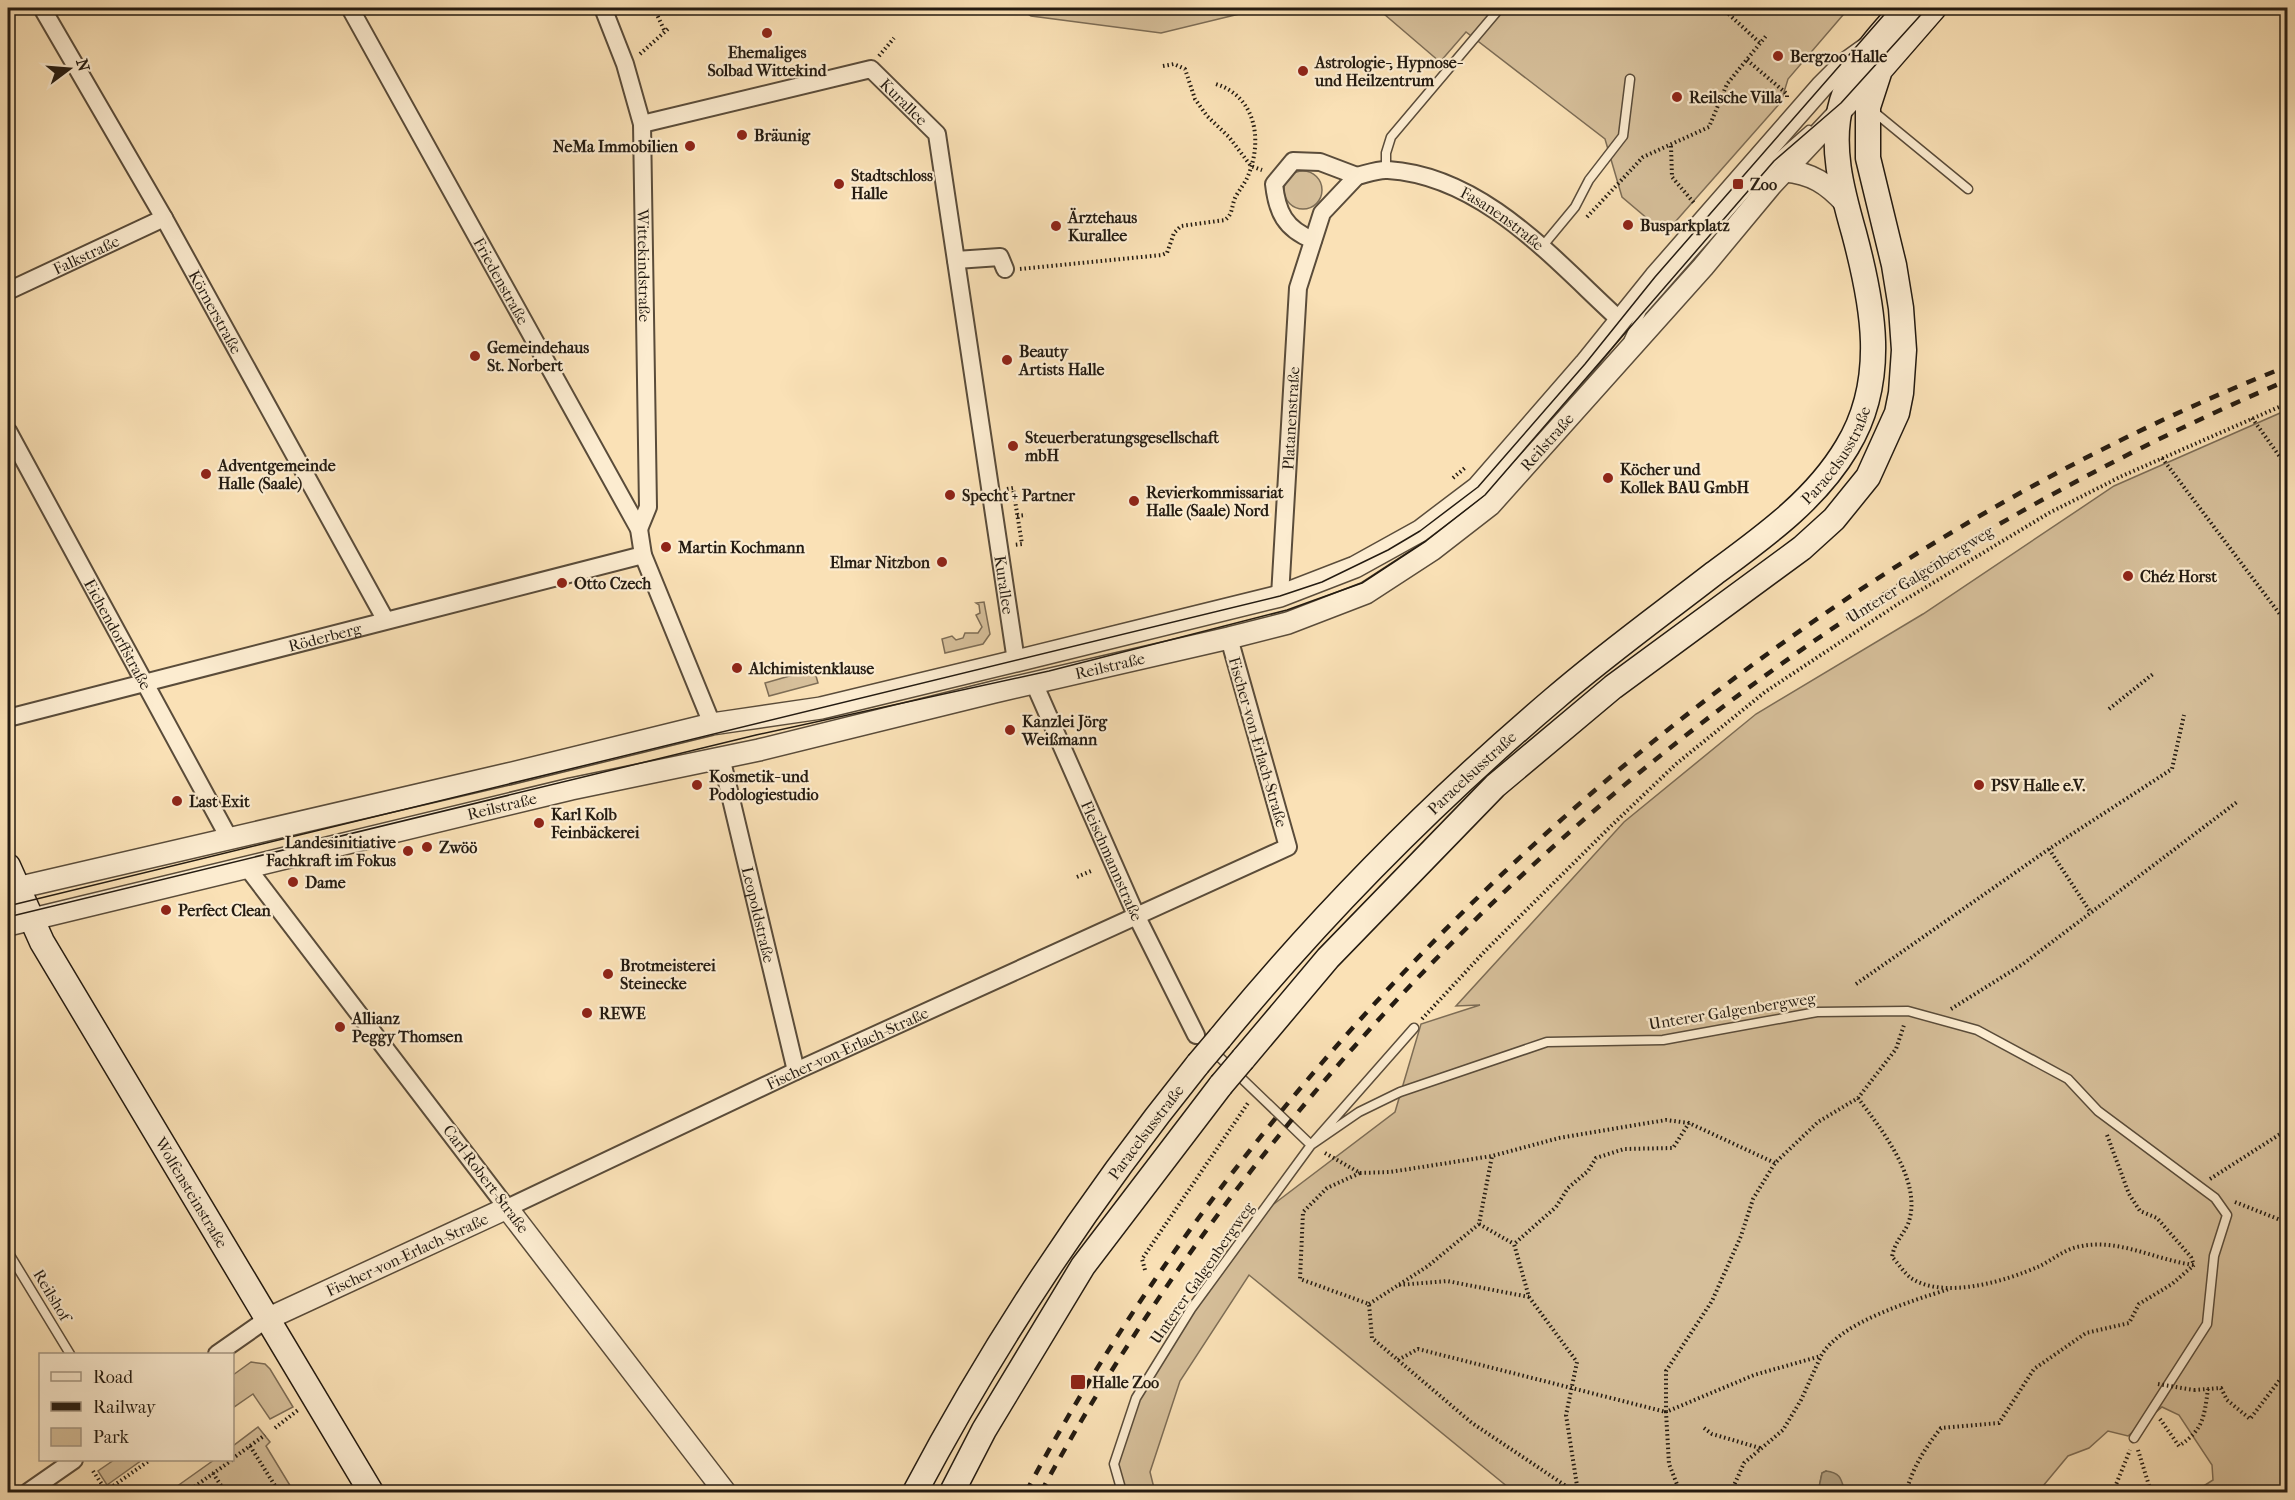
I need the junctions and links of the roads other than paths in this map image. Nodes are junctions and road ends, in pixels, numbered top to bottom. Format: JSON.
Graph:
{"nodes":[{"id":1,"x":42,"y":8,"type":"edge"},
{"id":2,"x":350,"y":8,"type":"edge"},
{"id":3,"x":603,"y":8,"type":"edge"},
{"id":4,"x":1500,"y":8,"type":"edge"},
{"id":5,"x":1904,"y":8,"type":"edge"},
{"id":6,"x":1934,"y":8,"type":"edge"},
{"id":7,"x":1877,"y":60,"type":"junction"},
{"id":8,"x":1630,"y":79,"type":"dead end"},
{"id":9,"x":1868,"y":107,"type":"junction"},
{"id":10,"x":1840,"y":109,"type":"junction"},
{"id":11,"x":642,"y":124,"type":"junction"},
{"id":12,"x":1386,"y":170,"type":"junction"},
{"id":13,"x":1785,"y":171,"type":"junction"},
{"id":14,"x":1357,"y":176,"type":"junction"},
{"id":15,"x":1968,"y":189,"type":"dead end"},
{"id":16,"x":1845,"y":203,"type":"junction"},
{"id":17,"x":164,"y":218,"type":"junction"},
{"id":18,"x":1313,"y":240,"type":"junction"},
{"id":19,"x":1541,"y":248,"type":"junction"},
{"id":20,"x":956,"y":260,"type":"junction"},
{"id":21,"x":1005,"y":269,"type":"road end"},
{"id":22,"x":8,"y":291,"type":"edge"},
{"id":23,"x":1621,"y":321,"type":"junction"},
{"id":24,"x":1620,"y":359,"type":"junction"},
{"id":25,"x":8,"y":431,"type":"edge"},
{"id":26,"x":639,"y":529,"type":"junction"},
{"id":27,"x":643,"y":555,"type":"junction"},
{"id":28,"x":1280,"y":596,"type":"junction"},
{"id":29,"x":385,"y":620,"type":"junction"},
{"id":30,"x":1229,"y":638,"type":"junction"},
{"id":31,"x":1016,"y":661,"type":"junction"},
{"id":32,"x":143,"y":682,"type":"junction"},
{"id":33,"x":1034,"y":683,"type":"junction"},
{"id":34,"x":8,"y":718,"type":"edge"},
{"id":35,"x":712,"y":724,"type":"junction"},
{"id":36,"x":721,"y":757,"type":"junction"},
{"id":37,"x":229,"y":838,"type":"junction"},
{"id":38,"x":8,"y":866,"type":"edge"},
{"id":39,"x":246,"y":866,"type":"junction"},
{"id":40,"x":13,"y":889,"type":"edge"},
{"id":41,"x":1137,"y":915,"type":"junction"},
{"id":42,"x":31,"y":918,"type":"junction"},
{"id":43,"x":8,"y":925,"type":"edge"},
{"id":44,"x":1414,"y":1029,"type":"road end"},
{"id":45,"x":1196,"y":1035,"type":"joint"},
{"id":46,"x":795,"y":1071,"type":"junction"},
{"id":47,"x":1311,"y":1145,"type":"junction"},
{"id":48,"x":507,"y":1208,"type":"junction"},
{"id":49,"x":8,"y":1252,"type":"edge"},
{"id":50,"x":267,"y":1319,"type":"junction"},
{"id":51,"x":69,"y":1353,"type":"edge"},
{"id":52,"x":218,"y":1353,"type":"edge"},
{"id":53,"x":2134,"y":1438,"type":"road end"},
{"id":54,"x":73,"y":1461,"type":"edge"},
{"id":55,"x":28,"y":1492,"type":"edge"},
{"id":56,"x":371,"y":1492,"type":"edge"},
{"id":57,"x":725,"y":1492,"type":"edge"},
{"id":58,"x":915,"y":1492,"type":"edge"},
{"id":59,"x":952,"y":1492,"type":"edge"},
{"id":60,"x":1122,"y":1492,"type":"edge"}],
"edges":[{"from":1,"to":17,"type":"street","name":"Körnerstraße"},
{"from":2,"to":26,"type":"street","name":"Friedenstraße"},
{"from":3,"to":11,"type":"street","name":"Wittekindstraße"},
{"from":4,"to":12,"type":"lane"},
{"from":5,"to":7,"type":"main road","name":"Reilstraße"},
{"from":6,"to":7,"type":"main road","name":"Reilstraße"},
{"from":7,"to":9,"type":"main road","name":"Paracelsusstraße"},
{"from":7,"to":10,"type":"main road","name":"Paracelsusstraße"},
{"from":7,"to":23,"type":"street","name":"Reilstraße"},
{"from":8,"to":19,"type":"lane"},
{"from":9,"to":15,"type":"lane"},
{"from":9,"to":59,"type":"main road","name":"Paracelsusstraße","bridge":true},
{"from":10,"to":13,"type":"street","name":"Reilstraße"},
{"from":10,"to":16,"type":"main road","name":"Paracelsusstraße"},
{"from":10,"to":24,"type":"lane"},
{"from":11,"to":20,"type":"street","name":"Kurallee"},
{"from":11,"to":26,"type":"street","name":"Wittekindstraße"},
{"from":12,"to":14,"type":"street","name":"Fasanenstraße"},
{"from":12,"to":19,"type":"street","name":"Fasanenstraße"},
{"from":13,"to":16,"type":"street"},
{"from":13,"to":24,"type":"street","name":"Reilstraße"},
{"from":14,"to":18,"type":"street","name":"Platanenstraße"},
{"from":14,"to":18,"type":"street"},
{"from":16,"to":58,"type":"main road","name":"Paracelsusstraße","bridge":true},
{"from":17,"to":22,"type":"street","name":"Falkstraße"},
{"from":17,"to":29,"type":"street","name":"Körnerstraße"},
{"from":18,"to":28,"type":"street","name":"Platanenstraße"},
{"from":19,"to":23,"type":"street","name":"Fasanenstraße"},
{"from":20,"to":21,"type":"street"},
{"from":20,"to":31,"type":"street","name":"Kurallee"},
{"from":23,"to":28,"type":"street","name":"Reilstraße"},
{"from":24,"to":30,"type":"street","name":"Reilstraße"},
{"from":25,"to":32,"type":"street","name":"Eichendorffstraße"},
{"from":26,"to":27,"type":"street","name":"Friedenstraße"},
{"from":27,"to":29,"type":"street","name":"Röderberg"},
{"from":27,"to":35,"type":"street","name":"Friedenstraße"},
{"from":28,"to":31,"type":"street","name":"Reilstraße"},
{"from":29,"to":32,"type":"street","name":"Röderberg"},
{"from":30,"to":33,"type":"street","name":"Reilstraße"},
{"from":30,"to":41,"type":"street","name":"Fischer-von-Erlach-Straße"},
{"from":31,"to":33,"type":"street"},
{"from":31,"to":35,"type":"street","name":"Reilstraße"},
{"from":32,"to":34,"type":"street","name":"Röderberg"},
{"from":32,"to":37,"type":"street","name":"Eichendorffstraße"},
{"from":33,"to":36,"type":"street","name":"Reilstraße"},
{"from":33,"to":41,"type":"street","name":"Fleischmannstraße"},
{"from":35,"to":37,"type":"street","name":"Reilstraße"},
{"from":36,"to":39,"type":"street","name":"Reilstraße"},
{"from":36,"to":46,"type":"street","name":"Leopoldstraße"},
{"from":37,"to":40,"type":"street","name":"Reilstraße"},
{"from":38,"to":40,"type":"main road","name":"Wolfensteinstraße"},
{"from":39,"to":42,"type":"street","name":"Reilstraße"},
{"from":39,"to":48,"type":"street","name":"Carl-Robert-Straße"},
{"from":40,"to":42,"type":"main road","name":"Wolfensteinstraße"},
{"from":41,"to":45,"type":"street","name":"Fleischmannstraße"},
{"from":41,"to":46,"type":"street","name":"Fischer-von-Erlach-Straße"},
{"from":42,"to":43,"type":"street","name":"Reilstraße"},
{"from":42,"to":50,"type":"main road","name":"Wolfensteinstraße"},
{"from":44,"to":47,"type":"lane","name":"Unterer Galgenbergweg"},
{"from":45,"to":47,"type":"lane"},
{"from":46,"to":48,"type":"street","name":"Fischer-von-Erlach-Straße"},
{"from":47,"to":53,"type":"lane","name":"Unterer Galgenbergweg"},
{"from":47,"to":60,"type":"lane","name":"Unterer Galgenbergweg"},
{"from":48,"to":50,"type":"street","name":"Fischer-von-Erlach-Straße"},
{"from":48,"to":57,"type":"street","name":"Carl-Robert-Straße"},
{"from":49,"to":51,"type":"lane","name":"Reilshof"},
{"from":50,"to":52,"type":"street","name":"Fischer-von-Erlach-Straße"},
{"from":50,"to":56,"type":"main road","name":"Wolfensteinstraße"},
{"from":54,"to":55,"type":"street"}]}
